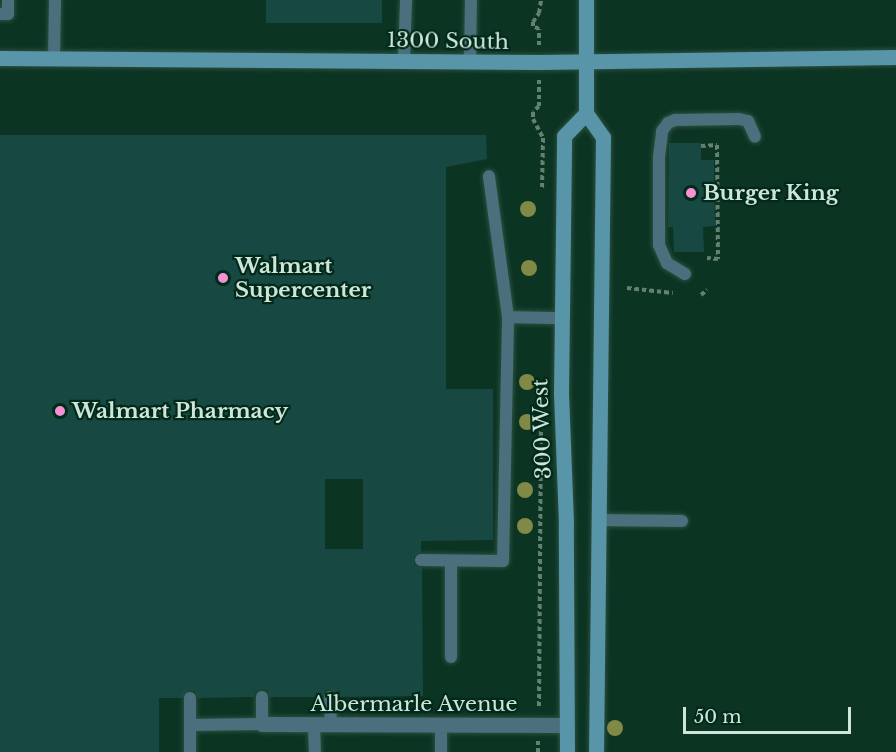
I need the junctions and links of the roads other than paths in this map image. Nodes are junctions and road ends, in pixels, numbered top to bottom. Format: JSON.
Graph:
{"nodes":[{"id":1,"x":8,"y":0,"type":"edge"},
{"id":2,"x":55,"y":0,"type":"edge"},
{"id":3,"x":406,"y":0,"type":"edge"},
{"id":4,"x":471,"y":0,"type":"edge"},
{"id":5,"x":586,"y":0,"type":"edge"},
{"id":6,"x":0,"y":14,"type":"edge"},
{"id":7,"x":896,"y":57,"type":"edge"},
{"id":8,"x":0,"y":58,"type":"edge"},
{"id":9,"x":54,"y":58,"type":"junction"},
{"id":10,"x":404,"y":61,"type":"junction"},
{"id":11,"x":470,"y":62,"type":"junction"},
{"id":12,"x":586,"y":62,"type":"junction"},
{"id":13,"x":586,"y":113,"type":"junction"},
{"id":14,"x":754,"y":137,"type":"dead end"},
{"id":15,"x":489,"y":176,"type":"dead end"},
{"id":16,"x":685,"y":274,"type":"dead end"},
{"id":17,"x":508,"y":317,"type":"junction"},
{"id":18,"x":561,"y":318,"type":"junction"},
{"id":19,"x":598,"y":520,"type":"junction"},
{"id":20,"x":682,"y":521,"type":"dead end"},
{"id":21,"x":422,"y":560,"type":"dead end"},
{"id":22,"x":451,"y":561,"type":"junction"},
{"id":23,"x":451,"y":657,"type":"dead end"},
{"id":24,"x":262,"y":697,"type":"dead end"},
{"id":25,"x":330,"y":697,"type":"dead end"},
{"id":26,"x":190,"y":698,"type":"dead end"},
{"id":27,"x":262,"y":724,"type":"junction"},
{"id":28,"x":190,"y":725,"type":"junction"},
{"id":29,"x":314,"y":725,"type":"junction"},
{"id":30,"x":331,"y":725,"type":"junction"},
{"id":31,"x":441,"y":725,"type":"junction"},
{"id":32,"x":566,"y":725,"type":"junction"},
{"id":33,"x":190,"y":752,"type":"edge"},
{"id":34,"x":315,"y":752,"type":"edge"},
{"id":35,"x":441,"y":752,"type":"edge"},
{"id":36,"x":567,"y":752,"type":"edge"},
{"id":37,"x":596,"y":752,"type":"edge"}],
"edges":[{"from":1,"to":6,"type":"lane"},
{"from":2,"to":9,"type":"lane"},
{"from":3,"to":10,"type":"lane"},
{"from":4,"to":11,"type":"lane"},
{"from":5,"to":12,"type":"main road"},
{"from":7,"to":12,"type":"main road","name":"1300 South"},
{"from":8,"to":9,"type":"main road","name":"1300 South"},
{"from":9,"to":10,"type":"main road","name":"1300 South"},
{"from":10,"to":11,"type":"main road","name":"1300 South"},
{"from":11,"to":12,"type":"main road","name":"1300 South"},
{"from":12,"to":13,"type":"main road"},
{"from":13,"to":18,"type":"main road","name":"300 West"},
{"from":13,"to":19,"type":"main road"},
{"from":14,"to":16,"type":"lane"},
{"from":15,"to":17,"type":"lane"},
{"from":17,"to":18,"type":"lane"},
{"from":17,"to":22,"type":"lane"},
{"from":18,"to":32,"type":"main road","name":"300 West"},
{"from":19,"to":20,"type":"lane"},
{"from":19,"to":37,"type":"main road"},
{"from":21,"to":22,"type":"lane"},
{"from":22,"to":23,"type":"lane"},
{"from":24,"to":27,"type":"lane"},
{"from":25,"to":30,"type":"lane"},
{"from":26,"to":28,"type":"lane"},
{"from":27,"to":28,"type":"lane"},
{"from":27,"to":29,"type":"street","name":"Albermarle Avenue"},
{"from":28,"to":33,"type":"lane"},
{"from":29,"to":30,"type":"street","name":"Albermarle Avenue"},
{"from":29,"to":34,"type":"lane"},
{"from":30,"to":31,"type":"street","name":"Albermarle Avenue"},
{"from":31,"to":32,"type":"street","name":"Albermarle Avenue"},
{"from":31,"to":35,"type":"lane"},
{"from":32,"to":36,"type":"main road","name":"300 West"}]}
